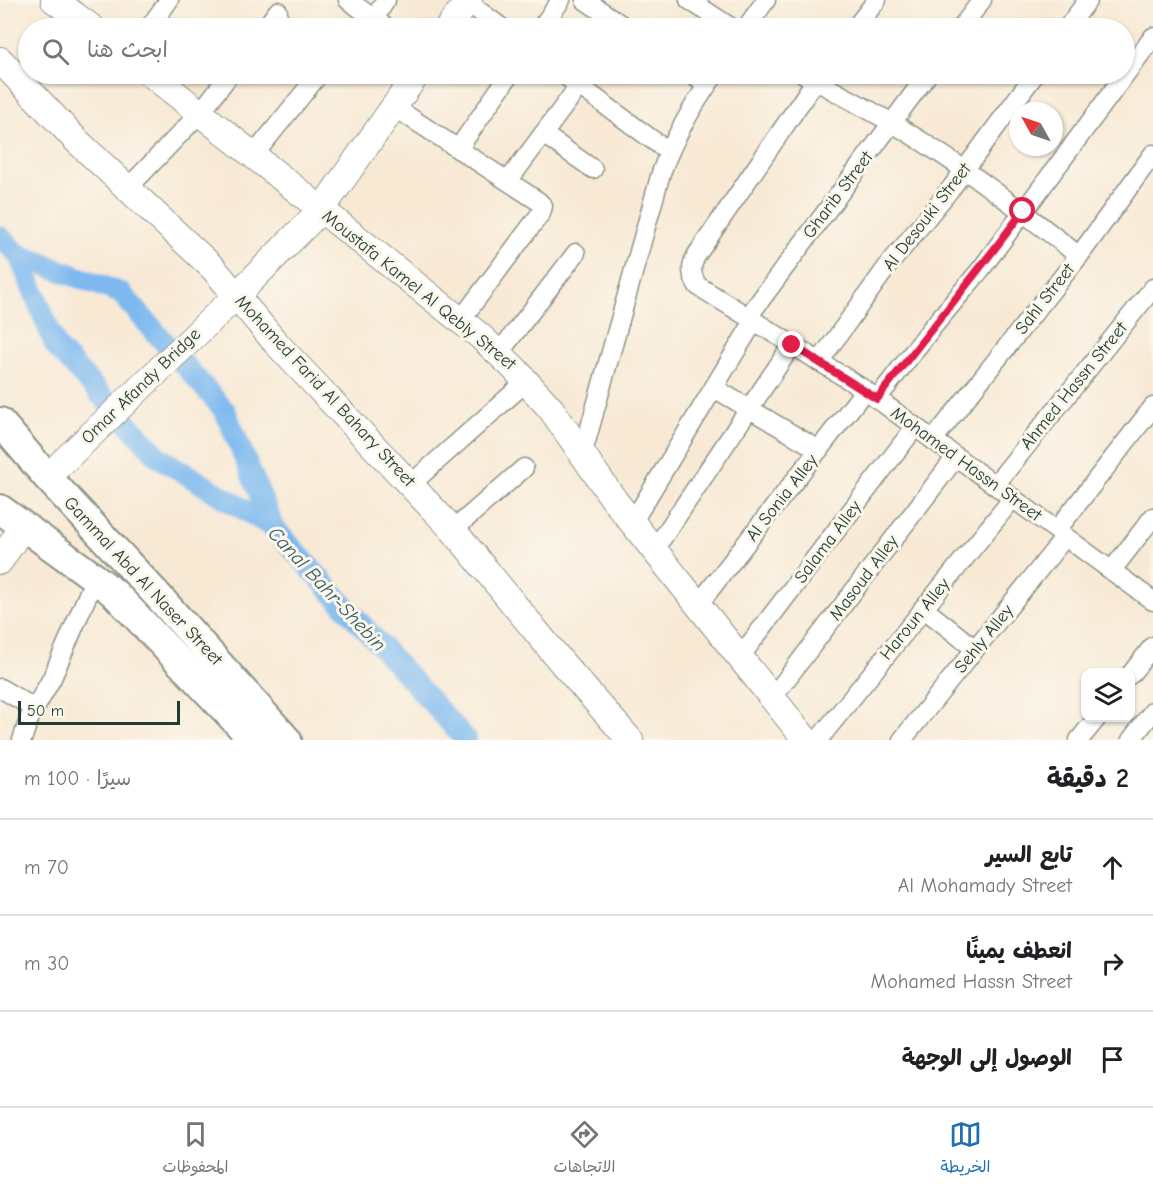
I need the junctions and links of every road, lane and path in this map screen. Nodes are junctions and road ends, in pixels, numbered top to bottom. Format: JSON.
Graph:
{"nodes":[{"id":1,"x":54,"y":0,"type":"edge"},
{"id":2,"x":169,"y":0,"type":"edge"},
{"id":3,"x":348,"y":0,"type":"edge"},
{"id":4,"x":386,"y":0,"type":"edge"},
{"id":5,"x":561,"y":0,"type":"edge"},
{"id":6,"x":585,"y":0,"type":"edge"},
{"id":7,"x":689,"y":0,"type":"edge"},
{"id":8,"x":765,"y":0,"type":"edge"},
{"id":9,"x":877,"y":0,"type":"edge"},
{"id":10,"x":982,"y":0,"type":"edge"},
{"id":11,"x":1088,"y":0,"type":"edge"},
{"id":12,"x":468,"y":1,"type":"edge"},
{"id":13,"x":278,"y":11,"type":"dead end"},
{"id":14,"x":78,"y":18,"type":"edge"},
{"id":15,"x":156,"y":18,"type":"edge"},
{"id":16,"x":273,"y":18,"type":"edge"},
{"id":17,"x":372,"y":18,"type":"edge"},
{"id":18,"x":382,"y":18,"type":"edge"},
{"id":19,"x":455,"y":18,"type":"edge"},
{"id":20,"x":489,"y":18,"type":"edge"},
{"id":21,"x":548,"y":18,"type":"edge"},
{"id":22,"x":609,"y":18,"type":"edge"},
{"id":23,"x":717,"y":18,"type":"edge"},
{"id":24,"x":753,"y":18,"type":"edge"},
{"id":25,"x":863,"y":18,"type":"edge"},
{"id":26,"x":968,"y":18,"type":"edge"},
{"id":27,"x":1074,"y":18,"type":"edge"},
{"id":28,"x":1153,"y":37,"type":"edge"},
{"id":29,"x":0,"y":60,"type":"edge"},
{"id":30,"x":1135,"y":61,"type":"edge"},
{"id":31,"x":18,"y":79,"type":"edge"},
{"id":32,"x":23,"y":84,"type":"edge"},
{"id":33,"x":164,"y":84,"type":"edge"},
{"id":34,"x":222,"y":84,"type":"edge"},
{"id":35,"x":311,"y":84,"type":"edge"},
{"id":36,"x":410,"y":84,"type":"edge"},
{"id":37,"x":503,"y":84,"type":"edge"},
{"id":38,"x":579,"y":84,"type":"edge"},
{"id":39,"x":589,"y":84,"type":"edge"},
{"id":40,"x":707,"y":84,"type":"edge"},
{"id":41,"x":808,"y":84,"type":"edge"},
{"id":42,"x":826,"y":84,"type":"edge"},
{"id":43,"x":921,"y":84,"type":"edge"},
{"id":44,"x":1028,"y":84,"type":"edge"},
{"id":45,"x":1118,"y":84,"type":"edge"},
{"id":46,"x":394,"y":107,"type":"junction"},
{"id":47,"x":200,"y":112,"type":"junction"},
{"id":48,"x":892,"y":123,"type":"junction"},
{"id":49,"x":543,"y":134,"type":"junction"},
{"id":50,"x":458,"y":149,"type":"junction"},
{"id":51,"x":669,"y":152,"type":"junction"},
{"id":52,"x":1153,"y":154,"type":"edge"},
{"id":53,"x":253,"y":156,"type":"junction"},
{"id":54,"x":593,"y":169,"type":"dead end"},
{"id":55,"x":965,"y":169,"type":"junction"},
{"id":56,"x":508,"y":182,"type":"junction"},
{"id":57,"x":127,"y":189,"type":"junction"},
{"id":58,"x":321,"y":210,"type":"junction"},
{"id":59,"x":1023,"y":211,"type":"junction"},
{"id":60,"x":576,"y":253,"type":"dead end"},
{"id":61,"x":1079,"y":256,"type":"junction"},
{"id":62,"x":1153,"y":288,"type":"edge"},
{"id":63,"x":228,"y":303,"type":"junction"},
{"id":64,"x":751,"y":319,"type":"junction"},
{"id":65,"x":460,"y":321,"type":"junction"},
{"id":66,"x":792,"y":345,"type":"junction"},
{"id":67,"x":499,"y":352,"type":"junction"},
{"id":68,"x":819,"y":362,"type":"junction"},
{"id":69,"x":527,"y":381,"type":"junction"},
{"id":70,"x":714,"y":388,"type":"junction"},
{"id":71,"x":871,"y":395,"type":"junction"},
{"id":72,"x":1153,"y":407,"type":"edge"},
{"id":73,"x":749,"y":409,"type":"junction"},
{"id":74,"x":0,"y":422,"type":"edge"},
{"id":75,"x":915,"y":427,"type":"junction"},
{"id":76,"x":933,"y":440,"type":"junction"},
{"id":77,"x":819,"y":450,"type":"junction"},
{"id":78,"x":582,"y":456,"type":"junction"},
{"id":79,"x":956,"y":457,"type":"junction"},
{"id":80,"x":524,"y":468,"type":"dead end"},
{"id":81,"x":47,"y":477,"type":"junction"},
{"id":82,"x":411,"y":484,"type":"junction"},
{"id":83,"x":995,"y":485,"type":"junction"},
{"id":84,"x":1012,"y":498,"type":"junction"},
{"id":85,"x":0,"y":509,"type":"edge"},
{"id":86,"x":1153,"y":518,"type":"edge"},
{"id":87,"x":632,"y":523,"type":"junction"},
{"id":88,"x":24,"y":525,"type":"junction"},
{"id":89,"x":453,"y":530,"type":"junction"},
{"id":90,"x":1061,"y":534,"type":"junction"},
{"id":91,"x":655,"y":549,"type":"junction"},
{"id":92,"x":0,"y":561,"type":"edge"},
{"id":93,"x":1112,"y":570,"type":"junction"},
{"id":94,"x":95,"y":578,"type":"junction"},
{"id":95,"x":1153,"y":600,"type":"edge"},
{"id":96,"x":698,"y":605,"type":"junction"},
{"id":97,"x":923,"y":608,"type":"junction"},
{"id":98,"x":1153,"y":646,"type":"edge"},
{"id":99,"x":975,"y":649,"type":"junction"},
{"id":100,"x":740,"y":657,"type":"junction"},
{"id":101,"x":1135,"y":670,"type":"edge"},
{"id":102,"x":0,"y":688,"type":"edge"},
{"id":103,"x":772,"y":698,"type":"junction"},
{"id":104,"x":34,"y":708,"type":"junction"},
{"id":105,"x":1153,"y":711,"type":"edge"},
{"id":106,"x":1093,"y":722,"type":"edge"},
{"id":107,"x":22,"y":740,"type":"edge"},
{"id":108,"x":254,"y":740,"type":"edge"},
{"id":109,"x":287,"y":740,"type":"edge"},
{"id":110,"x":630,"y":740,"type":"edge"},
{"id":111,"x":806,"y":740,"type":"edge"},
{"id":112,"x":818,"y":740,"type":"edge"},
{"id":113,"x":902,"y":740,"type":"edge"},
{"id":114,"x":1079,"y":740,"type":"edge"},
{"id":115,"x":1131,"y":740,"type":"edge"}],
"edges":[{"from":1,"to":14,"type":"main road"},
{"from":2,"to":15,"type":"street"},
{"from":3,"to":17,"type":"street"},
{"from":4,"to":18,"type":"street"},
{"from":5,"to":21,"type":"street"},
{"from":6,"to":22,"type":"street"},
{"from":7,"to":23,"type":"street"},
{"from":8,"to":24,"type":"street"},
{"from":9,"to":25,"type":"street"},
{"from":10,"to":26,"type":"street"},
{"from":11,"to":27,"type":"street"},
{"from":12,"to":19,"type":"main road"},
{"from":12,"to":20,"type":"street"},
{"from":13,"to":16,"type":"street"},
{"from":28,"to":30,"type":"street","name":"Al Sonia Alley"},
{"from":29,"to":31,"type":"main road","name":"Mohamed Farid Al Bahary Street"},
{"from":32,"to":57,"type":"main road","name":"Mohamed Farid Al Bahary Street"},
{"from":33,"to":47,"type":"main road","name":"Moustafa Kamel Al Qebly Street"},
{"from":34,"to":47,"type":"street"},
{"from":35,"to":53,"type":"street"},
{"from":36,"to":46,"type":"main road","name":"Omar Afandy Bridge"},
{"from":37,"to":50,"type":"street"},
{"from":38,"to":49,"type":"street"},
{"from":39,"to":51,"type":"street"},
{"from":40,"to":51,"type":"street"},
{"from":41,"to":64,"type":"street","name":"Mohamed Hassn Street"},
{"from":42,"to":48,"type":"street"},
{"from":43,"to":48,"type":"street","name":"Gharib Street"},
{"from":44,"to":55,"type":"street","name":"Al Desouki Street"},
{"from":45,"to":59,"type":"street","name":"Al Sonia Alley"},
{"from":46,"to":50,"type":"street"},
{"from":46,"to":58,"type":"main road","name":"Omar Afandy Bridge"},
{"from":47,"to":53,"type":"main road","name":"Moustafa Kamel Al Qebly Street"},
{"from":47,"to":57,"type":"street"},
{"from":48,"to":55,"type":"street"},
{"from":48,"to":64,"type":"street","name":"Gharib Street"},
{"from":49,"to":54,"type":"street"},
{"from":49,"to":56,"type":"street"},
{"from":50,"to":56,"type":"street"},
{"from":51,"to":78,"type":"street"},
{"from":52,"to":61,"type":"street","name":"Sahl Street"},
{"from":53,"to":58,"type":"main road","name":"Moustafa Kamel Al Qebly Street"},
{"from":55,"to":59,"type":"street"},
{"from":55,"to":68,"type":"street","name":"Al Desouki Street"},
{"from":56,"to":65,"type":"street"},
{"from":57,"to":63,"type":"main road","name":"Mohamed Farid Al Bahary Street"},
{"from":58,"to":63,"type":"main road","name":"Omar Afandy Bridge"},
{"from":58,"to":65,"type":"main road","name":"Moustafa Kamel Al Qebly Street"},
{"from":59,"to":61,"type":"street"},
{"from":59,"to":71,"type":"street","name":"Al Sonia Alley"},
{"from":60,"to":67,"type":"street"},
{"from":61,"to":76,"type":"street","name":"Sahl Street"},
{"from":62,"to":83,"type":"street","name":"Ahmed Hassn Street"},
{"from":63,"to":81,"type":"main road","name":"Omar Afandy Bridge"},
{"from":63,"to":82,"type":"main road","name":"Mohamed Farid Al Bahary Street"},
{"from":64,"to":66,"type":"street","name":"Mohamed Hassn Street"},
{"from":64,"to":70,"type":"street","name":"Gharib Street"},
{"from":65,"to":67,"type":"main road","name":"Moustafa Kamel Al Qebly Street"},
{"from":66,"to":68,"type":"street","name":"Mohamed Hassn Street"},
{"from":66,"to":73,"type":"street"},
{"from":67,"to":69,"type":"main road","name":"Moustafa Kamel Al Qebly Street"},
{"from":68,"to":71,"type":"street","name":"Mohamed Hassn Street"},
{"from":69,"to":78,"type":"main road","name":"Moustafa Kamel Al Qebly Street"},
{"from":69,"to":82,"type":"street"},
{"from":70,"to":73,"type":"street"},
{"from":70,"to":87,"type":"street","name":"Gharib Street"},
{"from":71,"to":75,"type":"street","name":"Mohamed Hassn Street"},
{"from":71,"to":77,"type":"street","name":"Al Sonia Alley"},
{"from":72,"to":90,"type":"street","name":"Sehly Alley"},
{"from":73,"to":77,"type":"street"},
{"from":73,"to":91,"type":"street"},
{"from":74,"to":81,"type":"main road","name":"Gammal Abd Al Naser Street"},
{"from":75,"to":76,"type":"street","name":"Mohamed Hassn Street"},
{"from":75,"to":100,"type":"street","name":"Salama Alley"},
{"from":76,"to":79,"type":"street","name":"Mohamed Hassn Street"},
{"from":77,"to":96,"type":"street","name":"Al Sonia Alley"},
{"from":78,"to":87,"type":"main road","name":"Moustafa Kamel Al Qebly Street"},
{"from":79,"to":83,"type":"street","name":"Mohamed Hassn Street"},
{"from":79,"to":103,"type":"street","name":"Masoud Alley"},
{"from":80,"to":89,"type":"street"},
{"from":81,"to":109,"type":"main road","name":"Gammal Abd Al Naser Street"},
{"from":82,"to":89,"type":"main road","name":"Mohamed Farid Al Bahary Street"},
{"from":83,"to":84,"type":"street","name":"Mohamed Hassn Street"},
{"from":84,"to":90,"type":"street","name":"Mohamed Hassn Street"},
{"from":84,"to":97,"type":"street","name":"Haroun Alley"},
{"from":85,"to":88,"type":"main road","name":"Gammal Abd Al Naser Street"},
{"from":86,"to":93,"type":"street"},
{"from":87,"to":91,"type":"main road","name":"Moustafa Kamel Al Qebly Street"},
{"from":88,"to":92,"type":"main road"},
{"from":88,"to":94,"type":"main road","name":"Gammal Abd Al Naser Street"},
{"from":89,"to":110,"type":"main road","name":"Mohamed Farid Al Bahary Street"},
{"from":90,"to":93,"type":"street","name":"Mohamed Hassn Street"},
{"from":90,"to":99,"type":"street","name":"Sehly Alley"},
{"from":91,"to":96,"type":"main road","name":"Moustafa Kamel Al Qebly Street"},
{"from":93,"to":95,"type":"street","name":"Mohamed Hassn Street"},
{"from":94,"to":104,"type":"street"},
{"from":94,"to":108,"type":"main road","name":"Gammal Abd Al Naser Street"},
{"from":96,"to":100,"type":"main road","name":"Moustafa Kamel Al Qebly Street"},
{"from":97,"to":99,"type":"street"},
{"from":97,"to":112,"type":"street","name":"Haroun Alley"},
{"from":98,"to":101,"type":"street"},
{"from":99,"to":113,"type":"street","name":"Sehly Alley"},
{"from":100,"to":103,"type":"main road","name":"Moustafa Kamel Al Qebly Street"},
{"from":102,"to":104,"type":"street"},
{"from":103,"to":111,"type":"main road","name":"Moustafa Kamel Al Qebly Street"},
{"from":104,"to":107,"type":"street"},
{"from":105,"to":115,"type":"street"},
{"from":106,"to":114,"type":"street"}]}
